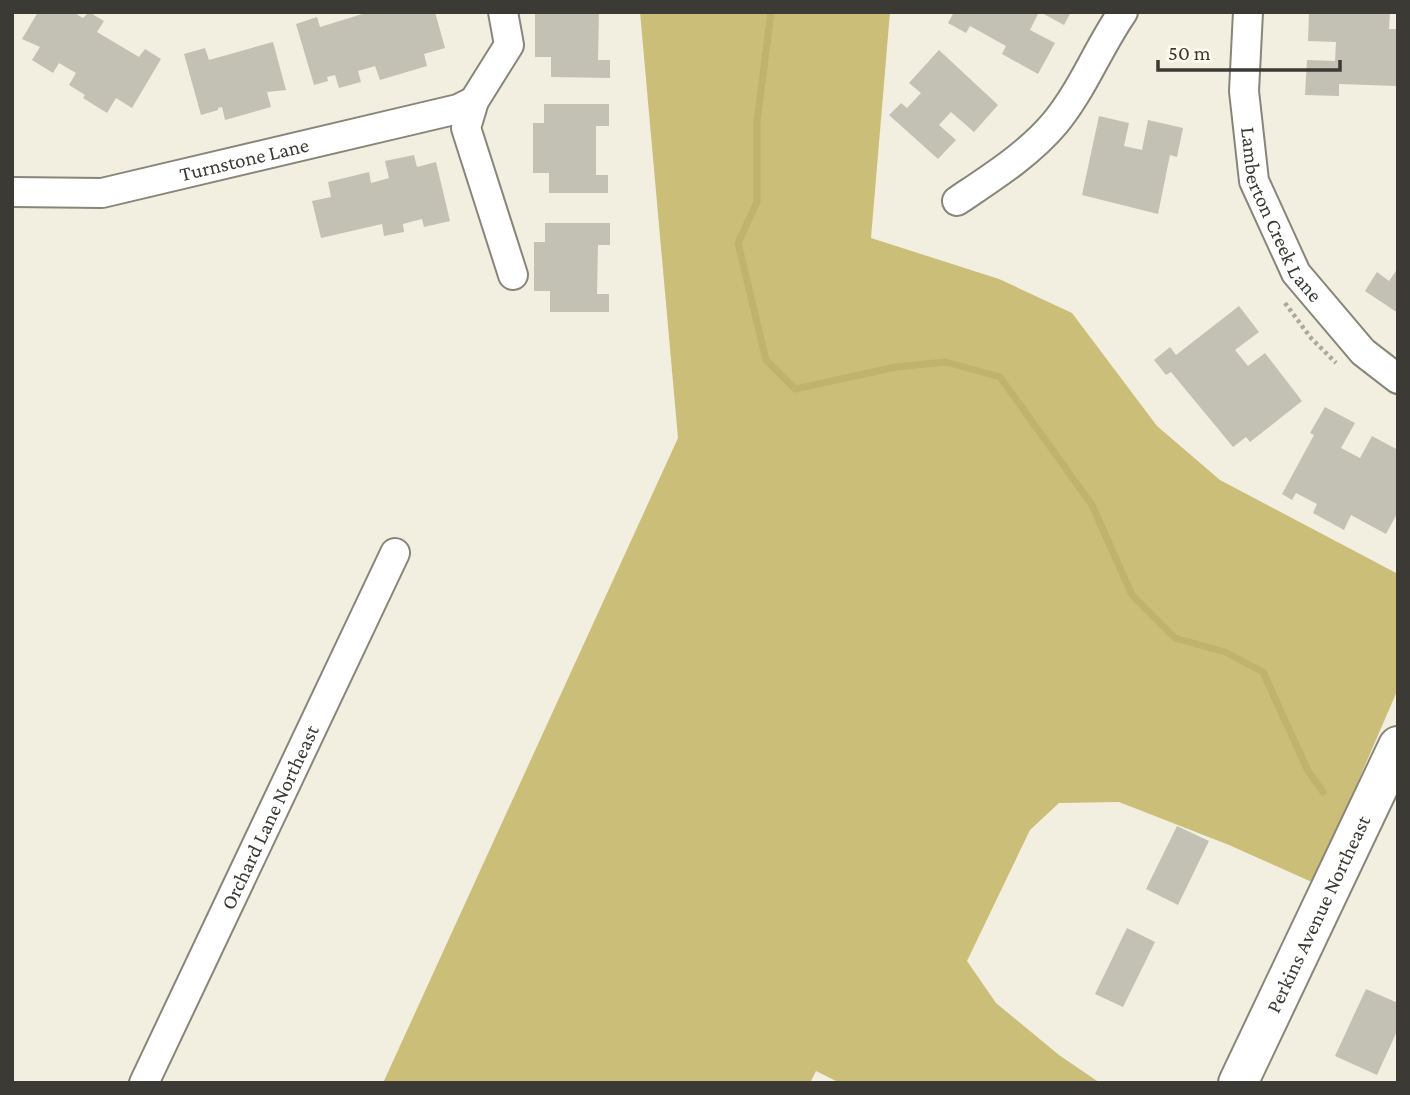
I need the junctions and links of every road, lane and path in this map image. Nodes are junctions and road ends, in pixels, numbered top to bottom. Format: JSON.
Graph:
{"nodes":[{"id":1,"x":503,"y":12,"type":"edge"},
{"id":2,"x":1124,"y":12,"type":"edge"},
{"id":3,"x":1248,"y":12,"type":"edge"},
{"id":4,"x":474,"y":101,"type":"junction"},
{"id":5,"x":12,"y":192,"type":"edge"},
{"id":6,"x":957,"y":201,"type":"dead end"},
{"id":7,"x":513,"y":275,"type":"dead end"},
{"id":8,"x":1398,"y":379,"type":"edge"},
{"id":9,"x":395,"y":553,"type":"dead end"},
{"id":10,"x":1398,"y":746,"type":"edge"},
{"id":11,"x":144,"y":1083,"type":"edge"},
{"id":12,"x":1238,"y":1083,"type":"edge"}],
"edges":[{"from":1,"to":4,"type":"street"},
{"from":2,"to":6,"type":"street"},
{"from":3,"to":8,"type":"street","name":"Lamberton Creek Lane"},
{"from":4,"to":5,"type":"street","name":"Turnstone Lane"},
{"from":4,"to":7,"type":"street"},
{"from":9,"to":11,"type":"street","name":"Orchard Lane Northeast"},
{"from":10,"to":12,"type":"street","name":"Perkins Avenue Northeast"}]}
